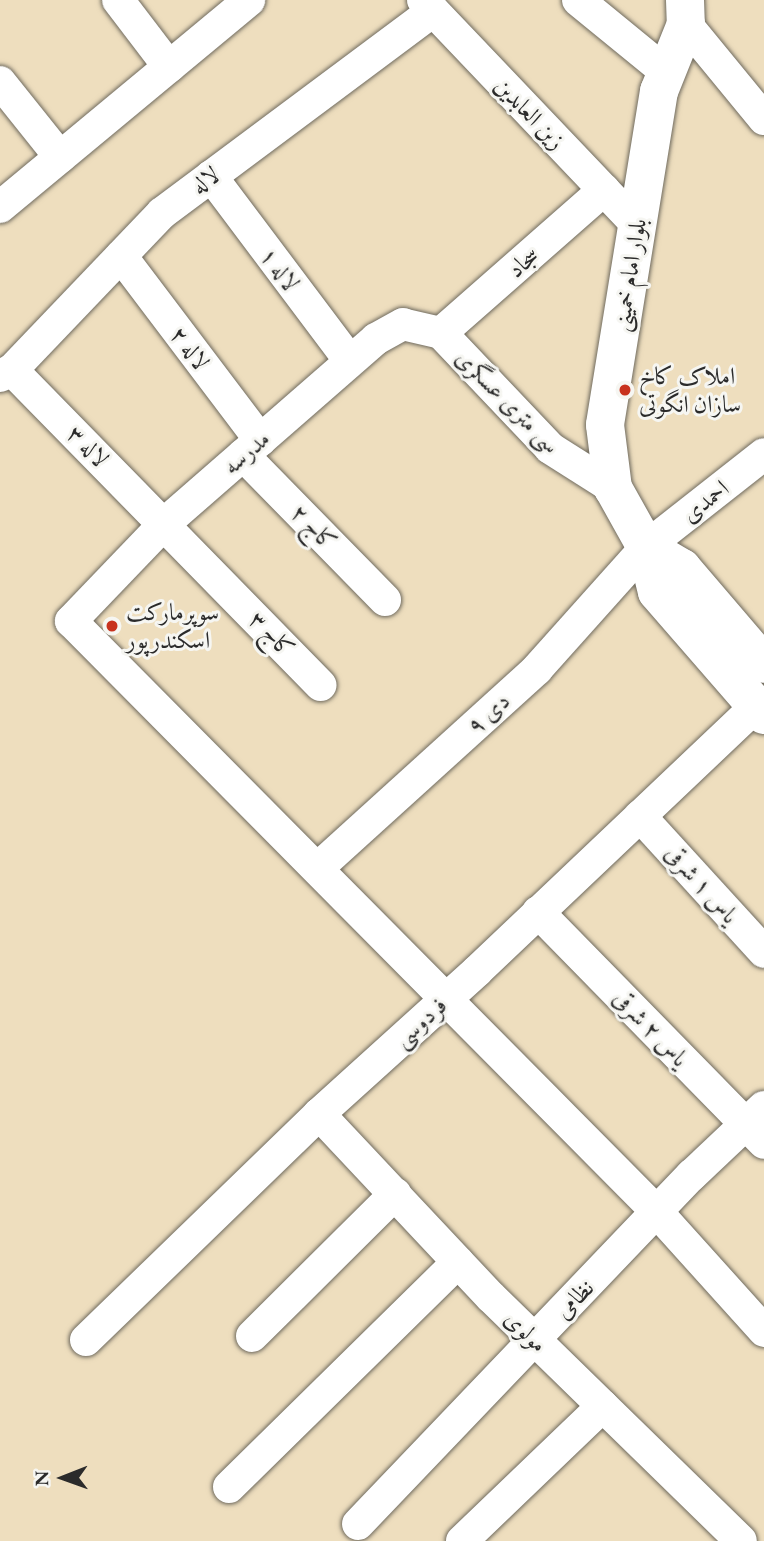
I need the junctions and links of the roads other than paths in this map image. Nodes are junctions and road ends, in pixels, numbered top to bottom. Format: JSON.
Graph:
{"nodes":[{"id":1,"x":118,"y":0,"type":"edge"},
{"id":2,"x":249,"y":0,"type":"edge"},
{"id":3,"x":578,"y":0,"type":"edge"},
{"id":4,"x":428,"y":5,"type":"edge"},
{"id":5,"x":684,"y":6,"type":"edge"},
{"id":6,"x":169,"y":66,"type":"junction"},
{"id":7,"x":666,"y":72,"type":"junction"},
{"id":8,"x":0,"y":82,"type":"edge"},
{"id":9,"x":764,"y":119,"type":"edge"},
{"id":10,"x":60,"y":157,"type":"junction"},
{"id":11,"x":211,"y":176,"type":"junction"},
{"id":12,"x":604,"y":190,"type":"junction"},
{"id":13,"x":0,"y":207,"type":"edge"},
{"id":14,"x":637,"y":225,"type":"junction"},
{"id":15,"x":121,"y":256,"type":"junction"},
{"id":16,"x":441,"y":333,"type":"junction"},
{"id":17,"x":350,"y":361,"type":"junction"},
{"id":18,"x":6,"y":373,"type":"edge"},
{"id":19,"x":251,"y":447,"type":"junction"},
{"id":20,"x":764,"y":454,"type":"edge"},
{"id":21,"x":613,"y":488,"type":"junction"},
{"id":22,"x":164,"y":523,"type":"junction"},
{"id":23,"x":646,"y":547,"type":"junction"},
{"id":24,"x":385,"y":600,"type":"dead end"},
{"id":25,"x":764,"y":664,"type":"edge"},
{"id":26,"x":321,"y":685,"type":"dead end"},
{"id":27,"x":760,"y":711,"type":"edge"},
{"id":28,"x":640,"y":816,"type":"junction"},
{"id":29,"x":319,"y":867,"type":"junction"},
{"id":30,"x":538,"y":912,"type":"junction"},
{"id":31,"x":764,"y":952,"type":"edge"},
{"id":32,"x":447,"y":997,"type":"junction"},
{"id":33,"x":318,"y":1114,"type":"junction"},
{"id":34,"x":758,"y":1125,"type":"edge"},
{"id":35,"x":395,"y":1195,"type":"junction"},
{"id":36,"x":657,"y":1212,"type":"junction"},
{"id":37,"x":458,"y":1262,"type":"junction"},
{"id":38,"x":764,"y":1331,"type":"edge"},
{"id":39,"x":252,"y":1336,"type":"dead end"},
{"id":40,"x":86,"y":1339,"type":"dead end"},
{"id":41,"x":535,"y":1340,"type":"junction"},
{"id":42,"x":603,"y":1406,"type":"junction"},
{"id":43,"x":229,"y":1487,"type":"dead end"},
{"id":44,"x":358,"y":1524,"type":"dead end"},
{"id":45,"x":462,"y":1541,"type":"edge"},
{"id":46,"x":741,"y":1541,"type":"edge"}],
"edges":[{"from":1,"to":6,"type":"street"},
{"from":2,"to":6,"type":"street"},
{"from":3,"to":7,"type":"street"},
{"from":4,"to":11,"type":"street","name":"لاله"},
{"from":4,"to":12,"type":"street","name":"زین العابدین"},
{"from":5,"to":7,"type":"main road","name":"بلوار امام خمینی"},
{"from":5,"to":9,"type":"street"},
{"from":6,"to":10,"type":"street"},
{"from":7,"to":14,"type":"main road","name":"بلوار امام خمینی"},
{"from":8,"to":10,"type":"street"},
{"from":10,"to":13,"type":"street"},
{"from":11,"to":15,"type":"street","name":"لاله"},
{"from":11,"to":17,"type":"street","name":"لاله ۱"},
{"from":12,"to":14,"type":"street","name":"زین العابدین"},
{"from":12,"to":16,"type":"street","name":"سجاد"},
{"from":14,"to":21,"type":"main road","name":"بلوار امام خمینی"},
{"from":15,"to":18,"type":"street","name":"لاله"},
{"from":15,"to":19,"type":"street","name":"لاله ۲"},
{"from":16,"to":17,"type":"street","name":"مدرسه"},
{"from":16,"to":21,"type":"street","name":"سی متری عسگری"},
{"from":17,"to":19,"type":"street","name":"مدرسه"},
{"from":18,"to":22,"type":"street","name":"لاله ۳"},
{"from":19,"to":22,"type":"street","name":"مدرسه"},
{"from":19,"to":24,"type":"street","name":"کاج ۲"},
{"from":20,"to":23,"type":"street","name":"احمدی"},
{"from":21,"to":23,"type":"main road","name":"بلوار امام خمینی"},
{"from":22,"to":26,"type":"street","name":"کاج ۳"},
{"from":22,"to":29,"type":"street","name":"مدرسه"},
{"from":23,"to":25,"type":"main road"},
{"from":23,"to":27,"type":"main road","name":"بلوار امام خمینی"},
{"from":23,"to":29,"type":"street","name":"۹ دی"},
{"from":27,"to":28,"type":"street","name":"فردوسی"},
{"from":28,"to":30,"type":"street","name":"فردوسی"},
{"from":28,"to":31,"type":"street","name":"یاس ۱ شرقی"},
{"from":29,"to":32,"type":"street"},
{"from":30,"to":32,"type":"street","name":"فردوسی"},
{"from":30,"to":34,"type":"street","name":"یاس ۲ شرقی"},
{"from":32,"to":33,"type":"street","name":"فردوسی"},
{"from":32,"to":36,"type":"street"},
{"from":33,"to":35,"type":"street","name":"مولوی"},
{"from":33,"to":40,"type":"street","name":"فردوسی"},
{"from":34,"to":36,"type":"street","name":"نظامی"},
{"from":35,"to":37,"type":"street","name":"مولوی"},
{"from":35,"to":39,"type":"street"},
{"from":36,"to":38,"type":"street"},
{"from":36,"to":41,"type":"street","name":"نظامی"},
{"from":37,"to":41,"type":"street","name":"مولوی"},
{"from":37,"to":43,"type":"street"},
{"from":41,"to":42,"type":"street","name":"مولوی"},
{"from":41,"to":44,"type":"street","name":"نظامی"},
{"from":42,"to":45,"type":"street"},
{"from":42,"to":46,"type":"street","name":"مولوی"}]}
